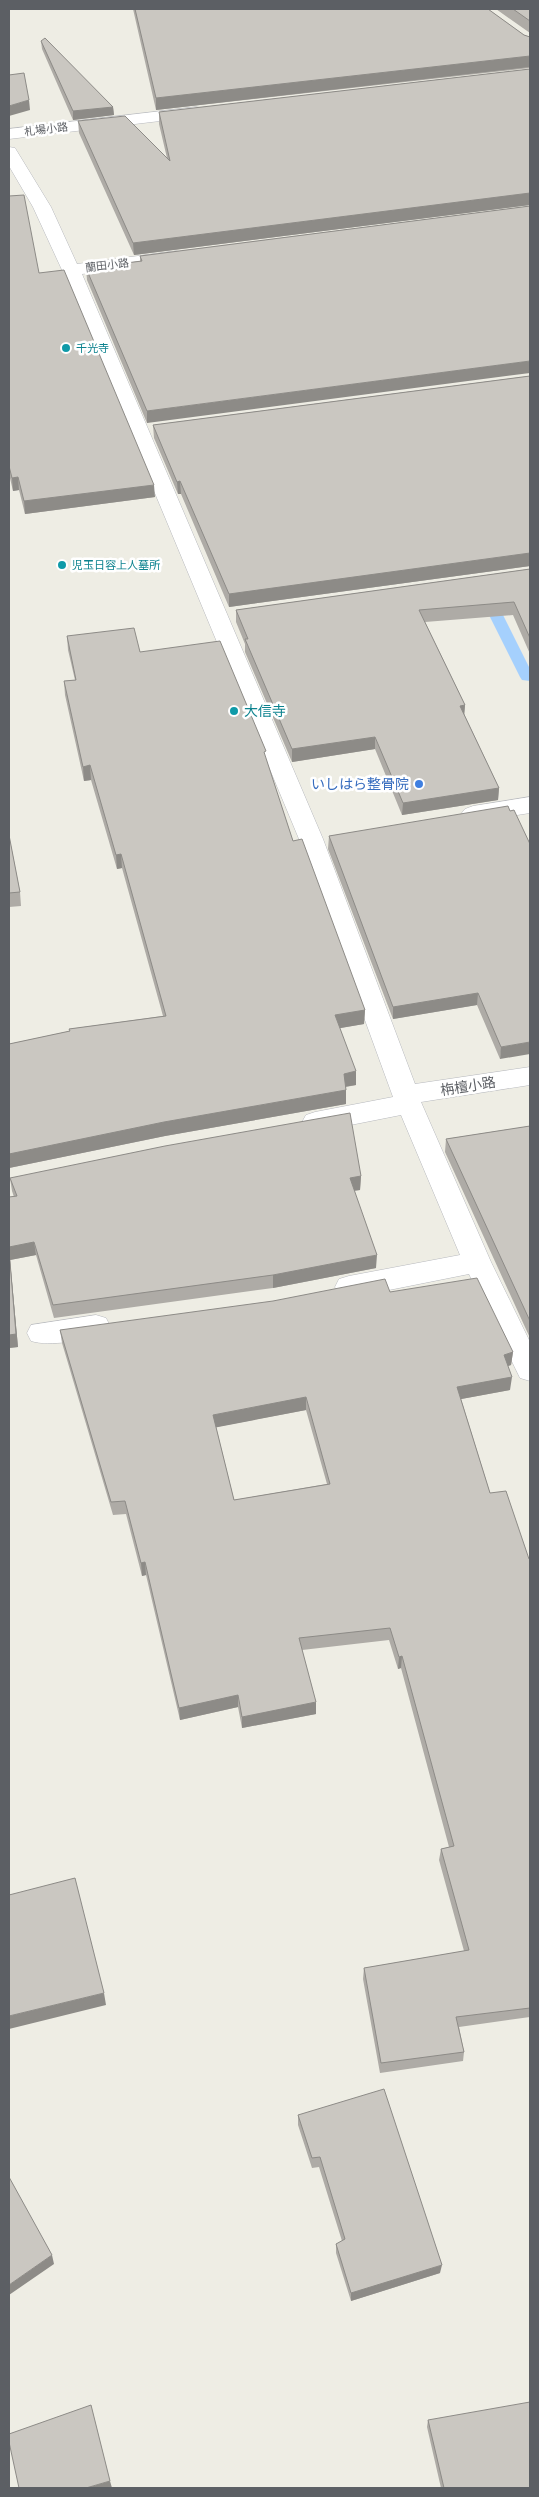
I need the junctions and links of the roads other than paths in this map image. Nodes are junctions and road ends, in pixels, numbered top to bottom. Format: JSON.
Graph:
{"nodes":[{"id":1,"x":215,"y":110,"type":"edge"},
{"id":2,"x":9,"y":134,"type":"edge"},
{"id":3,"x":9,"y":152,"type":"edge"},
{"id":4,"x":198,"y":254,"type":"edge"},
{"id":5,"x":71,"y":270,"type":"junction"},
{"id":6,"x":530,"y":805,"type":"edge"},
{"id":7,"x":454,"y":817,"type":"edge"},
{"id":8,"x":530,"y":1076,"type":"edge"},
{"id":9,"x":408,"y":1100,"type":"junction"},
{"id":10,"x":287,"y":1127,"type":"edge"},
{"id":11,"x":477,"y":1262,"type":"junction"},
{"id":12,"x":322,"y":1292,"type":"edge"},
{"id":13,"x":118,"y":1322,"type":"edge"},
{"id":14,"x":41,"y":1333,"type":"dead end"},
{"id":15,"x":530,"y":1370,"type":"edge"}],
"edges":[{"from":1,"to":2,"type":"street","name":"札場小路"},
{"from":3,"to":5,"type":"street"},
{"from":4,"to":5,"type":"street","name":"蘭田小路"},
{"from":5,"to":9,"type":"street"},
{"from":6,"to":7,"type":"street"},
{"from":8,"to":9,"type":"street","name":"栴檀小路"},
{"from":9,"to":10,"type":"street","name":"栴檀小路"},
{"from":9,"to":11,"type":"street"},
{"from":11,"to":12,"type":"street"},
{"from":11,"to":15,"type":"street"},
{"from":13,"to":14,"type":"street"}]}
